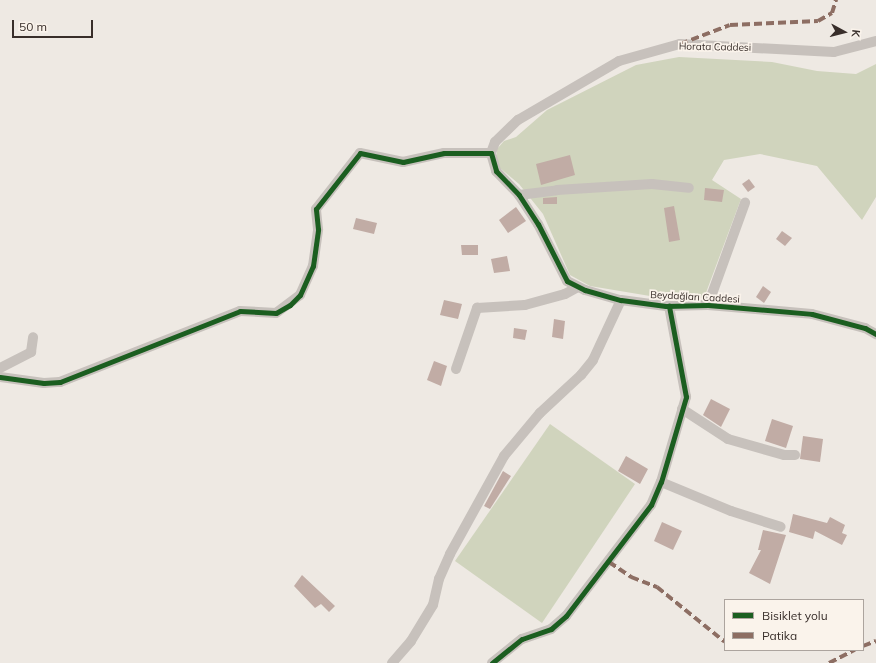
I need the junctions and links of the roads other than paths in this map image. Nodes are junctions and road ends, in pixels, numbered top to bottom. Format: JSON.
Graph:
{"nodes":[{"id":1,"x":876,"y":42,"type":"edge"},
{"id":2,"x":490,"y":153,"type":"junction"},
{"id":3,"x":689,"y":188,"type":"dead end"},
{"id":4,"x":519,"y":195,"type":"junction"},
{"id":5,"x":745,"y":203,"type":"dead end"},
{"id":6,"x":578,"y":287,"type":"junction"},
{"id":7,"x":621,"y":300,"type":"junction"},
{"id":8,"x":708,"y":305,"type":"junction"},
{"id":9,"x":669,"y":306,"type":"junction"},
{"id":10,"x":876,"y":334,"type":"edge"},
{"id":11,"x":33,"y":337,"type":"dead end"},
{"id":12,"x":0,"y":368,"type":"edge"},
{"id":13,"x":456,"y":369,"type":"dead end"},
{"id":14,"x":0,"y":378,"type":"edge"},
{"id":15,"x":682,"y":409,"type":"junction"},
{"id":16,"x":795,"y":455,"type":"dead end"},
{"id":17,"x":661,"y":482,"type":"junction"},
{"id":18,"x":781,"y":528,"type":"dead end"},
{"id":19,"x":392,"y":663,"type":"edge"},
{"id":20,"x":492,"y":663,"type":"edge"}],
"edges":[{"from":1,"to":2,"type":"street","name":"Horata Caddesi"},
{"from":2,"to":4,"type":"street","name":"Beydağları Caddesi"},
{"from":2,"to":14,"type":"street"},
{"from":3,"to":4,"type":"street"},
{"from":4,"to":6,"type":"street","name":"Beydağları Caddesi"},
{"from":5,"to":8,"type":"street"},
{"from":6,"to":7,"type":"street","name":"Beydağları Caddesi"},
{"from":6,"to":13,"type":"street"},
{"from":7,"to":9,"type":"street","name":"Beydağları Caddesi"},
{"from":7,"to":19,"type":"street"},
{"from":8,"to":9,"type":"street","name":"Beydağları Caddesi"},
{"from":8,"to":10,"type":"street","name":"Beydağları Caddesi"},
{"from":9,"to":15,"type":"street"},
{"from":11,"to":12,"type":"street"},
{"from":15,"to":16,"type":"street"},
{"from":15,"to":17,"type":"street"},
{"from":17,"to":18,"type":"street"},
{"from":17,"to":20,"type":"street"}]}
